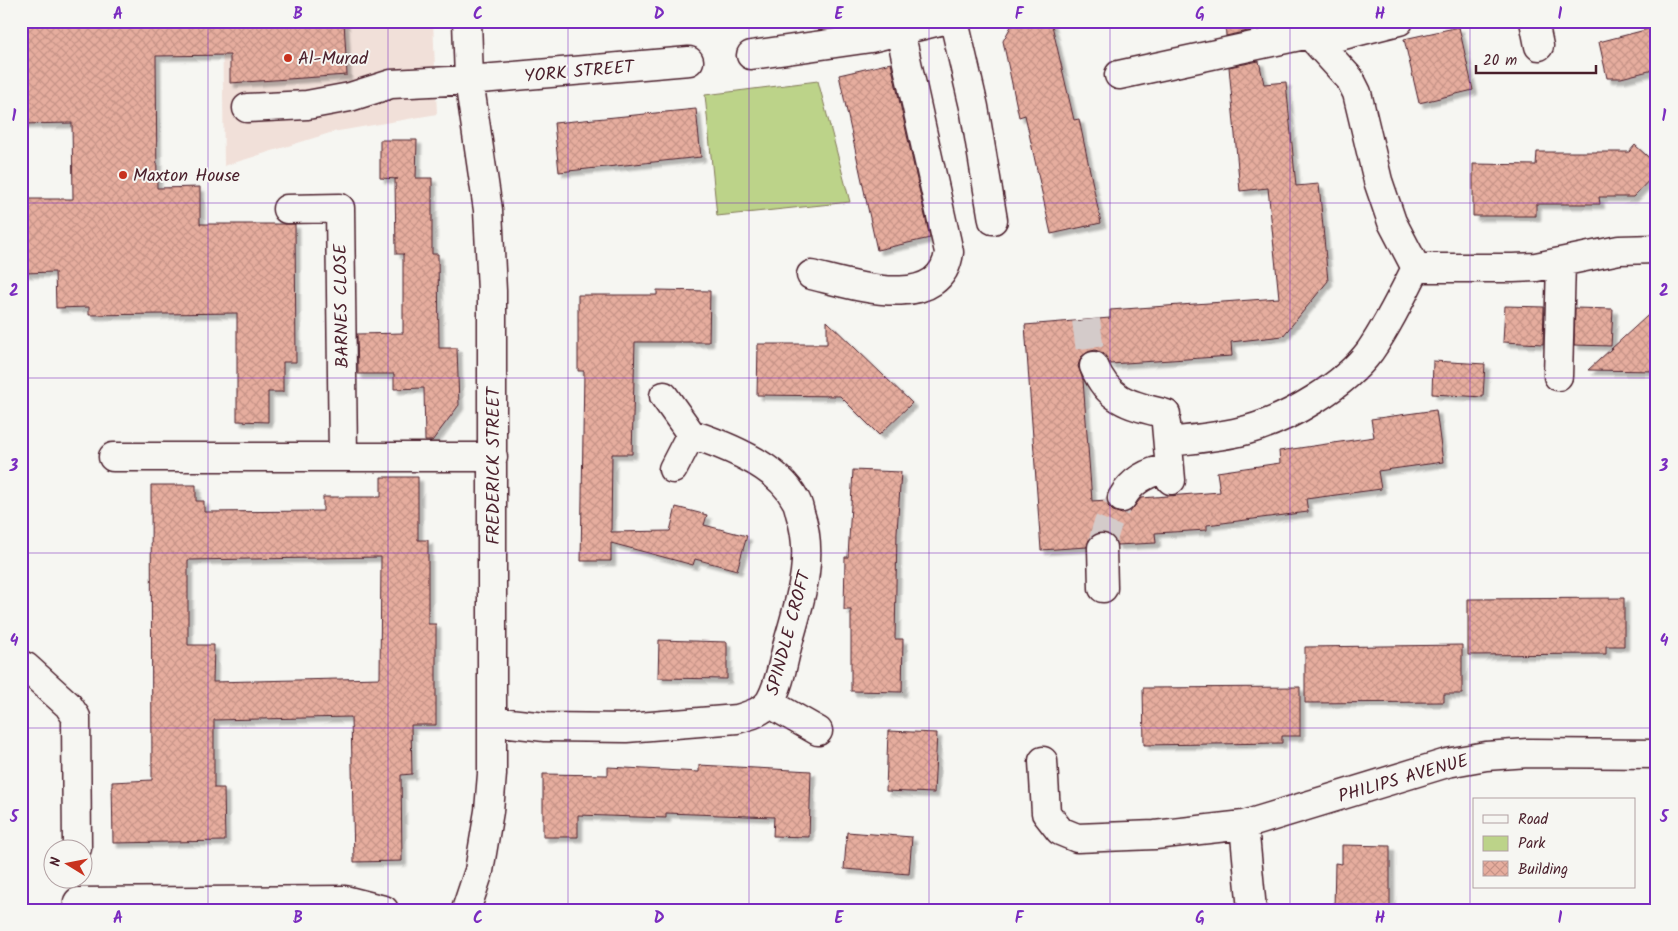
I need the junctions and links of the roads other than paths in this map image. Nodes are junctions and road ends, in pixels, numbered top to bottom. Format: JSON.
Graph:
{"nodes":[{"id":1,"x":467,"y":21,"type":"edge"},
{"id":2,"x":940,"y":21,"type":"edge"},
{"id":3,"x":954,"y":21,"type":"edge"},
{"id":4,"x":1399,"y":21,"type":"edge"},
{"id":5,"x":900,"y":31,"type":"junction"},
{"id":6,"x":1309,"y":33,"type":"edge"},
{"id":7,"x":751,"y":56,"type":"dead end"},
{"id":8,"x":689,"y":61,"type":"dead end"},
{"id":9,"x":1119,"y":75,"type":"dead end"},
{"id":10,"x":469,"y":80,"type":"junction"},
{"id":11,"x":247,"y":108,"type":"dead end"},
{"id":12,"x":287,"y":209,"type":"dead end"},
{"id":13,"x":993,"y":220,"type":"dead end"},
{"id":14,"x":1657,"y":249,"type":"edge"},
{"id":15,"x":1561,"y":262,"type":"junction"},
{"id":16,"x":1416,"y":268,"type":"junction"},
{"id":17,"x":811,"y":275,"type":"dead end"},
{"id":18,"x":1094,"y":366,"type":"tunnel mouth"},
{"id":19,"x":1558,"y":376,"type":"dead end"},
{"id":20,"x":664,"y":396,"type":"dead end"},
{"id":21,"x":691,"y":434,"type":"junction"},
{"id":22,"x":113,"y":456,"type":"dead end"},
{"id":23,"x":343,"y":457,"type":"junction"},
{"id":24,"x":493,"y":457,"type":"junction"},
{"id":25,"x":1169,"y":464,"type":"junction"},
{"id":26,"x":674,"y":469,"type":"dead end"},
{"id":27,"x":1122,"y":498,"type":"tunnel mouth"},
{"id":28,"x":1102,"y":548,"type":"tunnel mouth"},
{"id":29,"x":1103,"y":588,"type":"dead end"},
{"id":30,"x":21,"y":665,"type":"edge"},
{"id":31,"x":769,"y":703,"type":"junction"},
{"id":32,"x":492,"y":721,"type":"junction"},
{"id":33,"x":818,"y":731,"type":"dead end"},
{"id":34,"x":1657,"y":754,"type":"edge"},
{"id":35,"x":1043,"y":761,"type":"dead end"},
{"id":36,"x":1244,"y":825,"type":"junction"},
{"id":37,"x":77,"y":838,"type":"edge"},
{"id":38,"x":78,"y":897,"type":"edge"},
{"id":39,"x":384,"y":910,"type":"edge"},
{"id":40,"x":466,"y":910,"type":"edge"},
{"id":41,"x":1252,"y":910,"type":"edge"}],
"edges":[{"from":1,"to":10,"type":"street","name":"FREDERICK STREET"},
{"from":2,"to":5,"type":"street"},
{"from":3,"to":13,"type":"street"},
{"from":4,"to":6,"type":"street"},
{"from":5,"to":7,"type":"street"},
{"from":5,"to":17,"type":"street"},
{"from":6,"to":9,"type":"street"},
{"from":6,"to":16,"type":"street"},
{"from":8,"to":10,"type":"street","name":"YORK STREET"},
{"from":10,"to":11,"type":"street","name":"YORK STREET"},
{"from":10,"to":24,"type":"street","name":"FREDERICK STREET"},
{"from":12,"to":23,"type":"street","name":"BARNES CLOSE"},
{"from":14,"to":15,"type":"street"},
{"from":15,"to":16,"type":"street"},
{"from":15,"to":19,"type":"street"},
{"from":16,"to":25,"type":"street"},
{"from":18,"to":25,"type":"street"},
{"from":20,"to":21,"type":"street"},
{"from":21,"to":26,"type":"street"},
{"from":21,"to":31,"type":"street","name":"SPINDLE CROFT"},
{"from":22,"to":23,"type":"street"},
{"from":23,"to":24,"type":"street"},
{"from":24,"to":32,"type":"street","name":"FREDERICK STREET"},
{"from":25,"to":27,"type":"street"},
{"from":28,"to":29,"type":"street"},
{"from":30,"to":37,"type":"street"},
{"from":31,"to":32,"type":"street","name":"SPINDLE CROFT"},
{"from":31,"to":33,"type":"street"},
{"from":32,"to":40,"type":"street","name":"FREDERICK STREET"},
{"from":34,"to":36,"type":"street","name":"PHILIPS AVENUE"},
{"from":35,"to":36,"type":"street","name":"PHILIPS AVENUE"},
{"from":36,"to":41,"type":"street"},
{"from":38,"to":39,"type":"street"}]}
